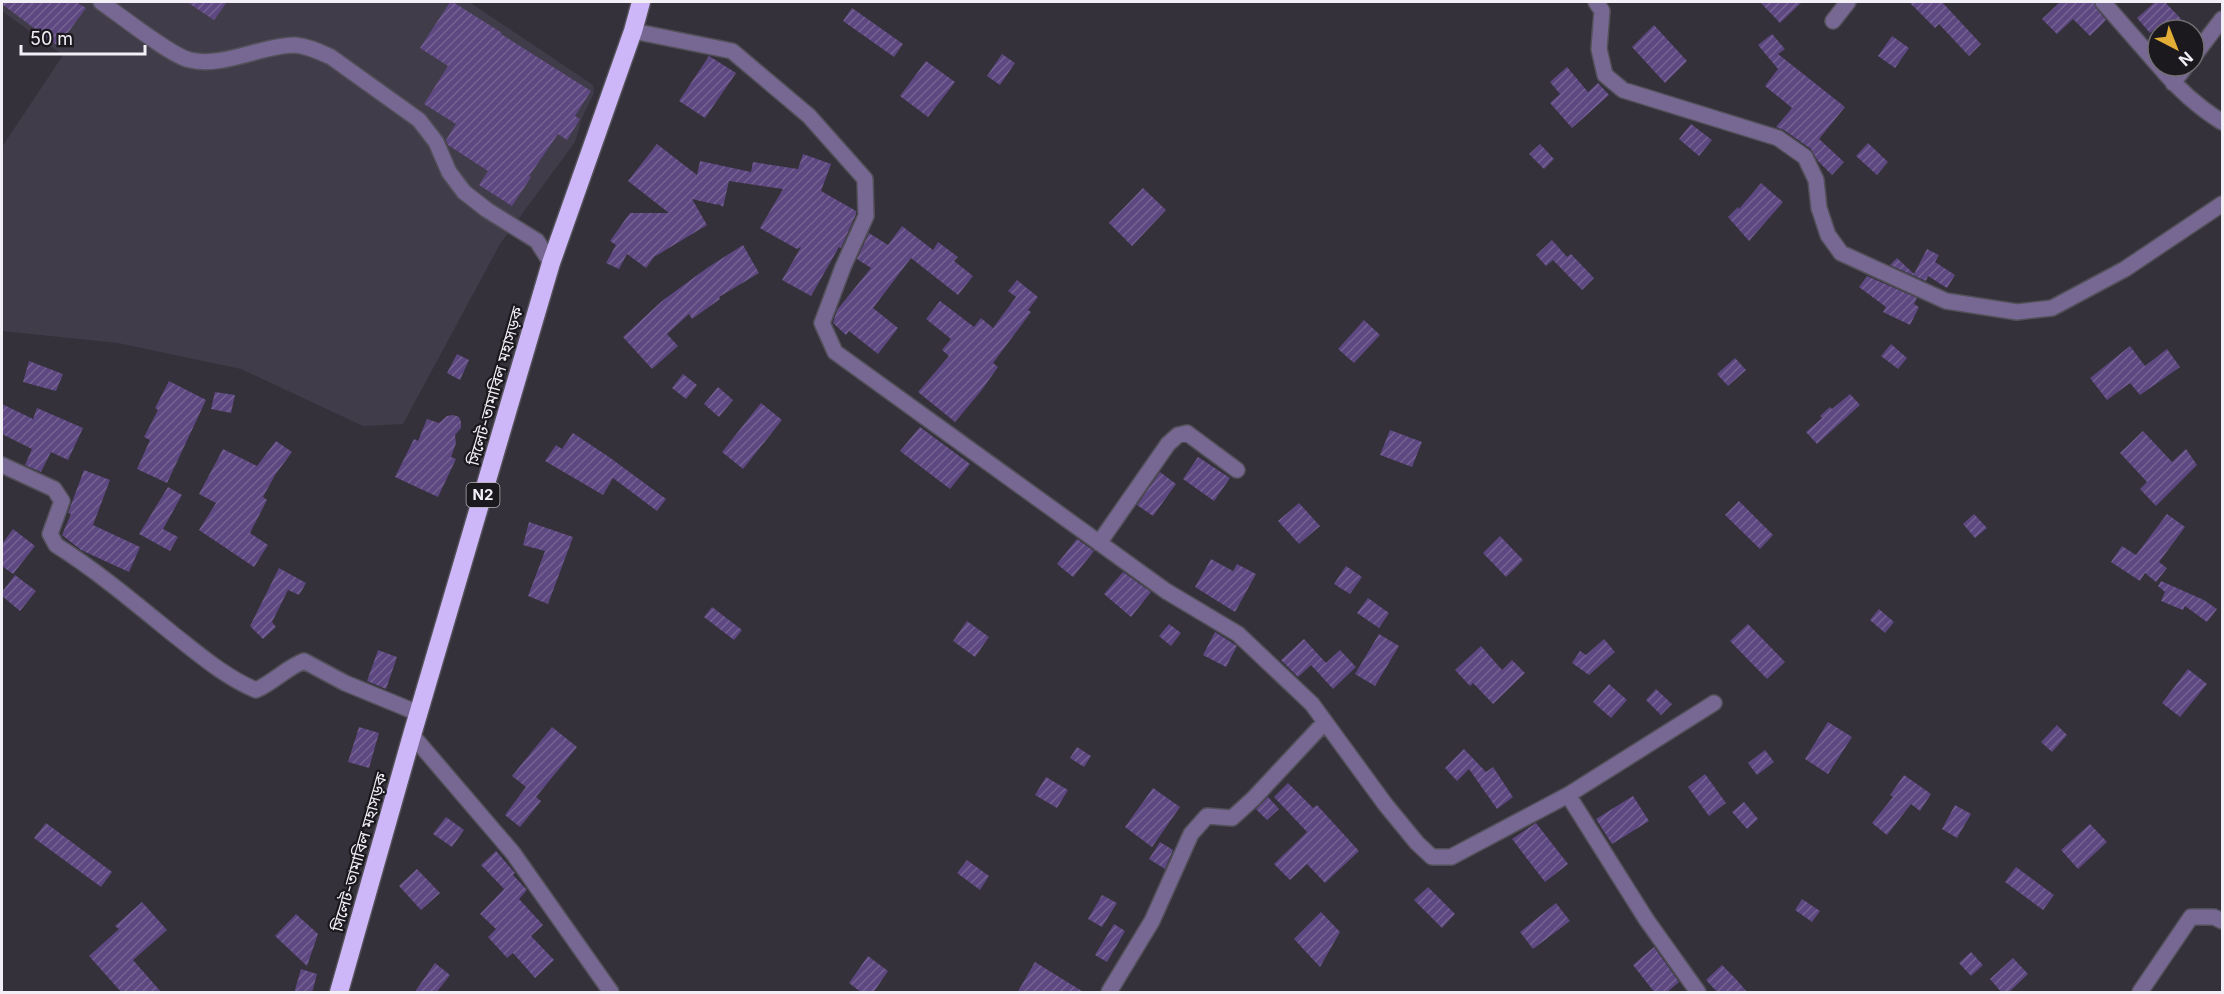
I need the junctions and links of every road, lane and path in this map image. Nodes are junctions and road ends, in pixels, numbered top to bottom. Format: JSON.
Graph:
{"nodes":[{"id":1,"x":101,"y":2,"type":"edge"},
{"id":2,"x":641,"y":2,"type":"edge"},
{"id":3,"x":1596,"y":2,"type":"edge"},
{"id":4,"x":1848,"y":2,"type":"edge"},
{"id":5,"x":2103,"y":2,"type":"edge"},
{"id":6,"x":2223,"y":19,"type":"edge"},
{"id":7,"x":1833,"y":21,"type":"dead end"},
{"id":8,"x":633,"y":31,"type":"junction"},
{"id":9,"x":2206,"y":41,"type":"edge"},
{"id":10,"x":2146,"y":52,"type":"edge"},
{"id":11,"x":2169,"y":78,"type":"edge"},
{"id":12,"x":2177,"y":78,"type":"edge"},
{"id":13,"x":2173,"y":83,"type":"junction"},
{"id":14,"x":2223,"y":122,"type":"edge"},
{"id":15,"x":2223,"y":204,"type":"edge"},
{"id":16,"x":551,"y":263,"type":"junction"},
{"id":17,"x":2,"y":465,"type":"edge"},
{"id":18,"x":1237,"y":470,"type":"dead end"},
{"id":19,"x":1099,"y":543,"type":"junction"},
{"id":20,"x":1714,"y":703,"type":"dead end"},
{"id":21,"x":418,"y":713,"type":"junction"},
{"id":22,"x":1324,"y":723,"type":"junction"},
{"id":23,"x":412,"y":735,"type":"junction"},
{"id":24,"x":1568,"y":795,"type":"junction"},
{"id":25,"x":2223,"y":921,"type":"edge"},
{"id":26,"x":339,"y":993,"type":"edge"},
{"id":27,"x":611,"y":993,"type":"edge"},
{"id":28,"x":1108,"y":993,"type":"edge"},
{"id":29,"x":1698,"y":993,"type":"edge"},
{"id":30,"x":2140,"y":993,"type":"edge"}],
"edges":[{"from":1,"to":16,"type":"street"},
{"from":2,"to":8,"type":"highway","name":"সিলেট-তামাবিল মহাসড়ক","number":"N2"},
{"from":3,"to":15,"type":"street"},
{"from":4,"to":7,"type":"street"},
{"from":5,"to":10,"type":"street"},
{"from":6,"to":9,"type":"street"},
{"from":8,"to":16,"type":"highway","name":"সিলেট-তামাবিল মহাসড়ক","number":"N2"},
{"from":8,"to":19,"type":"street"},
{"from":11,"to":13,"type":"street"},
{"from":12,"to":13,"type":"street"},
{"from":13,"to":14,"type":"street"},
{"from":16,"to":21,"type":"highway","name":"সিলেট-তামাবিল মহাসড়ক","number":"N2"},
{"from":17,"to":21,"type":"street"},
{"from":18,"to":19,"type":"street"},
{"from":19,"to":22,"type":"street"},
{"from":20,"to":24,"type":"street"},
{"from":21,"to":23,"type":"highway","name":"সিলেট-তামাবিল মহাসড়ক","number":"N2"},
{"from":22,"to":24,"type":"street"},
{"from":22,"to":28,"type":"street"},
{"from":23,"to":26,"type":"highway","name":"সিলেট-তামাবিল মহাসড়ক","number":"N2"},
{"from":23,"to":27,"type":"street"},
{"from":24,"to":29,"type":"street"},
{"from":25,"to":30,"type":"street"}]}
